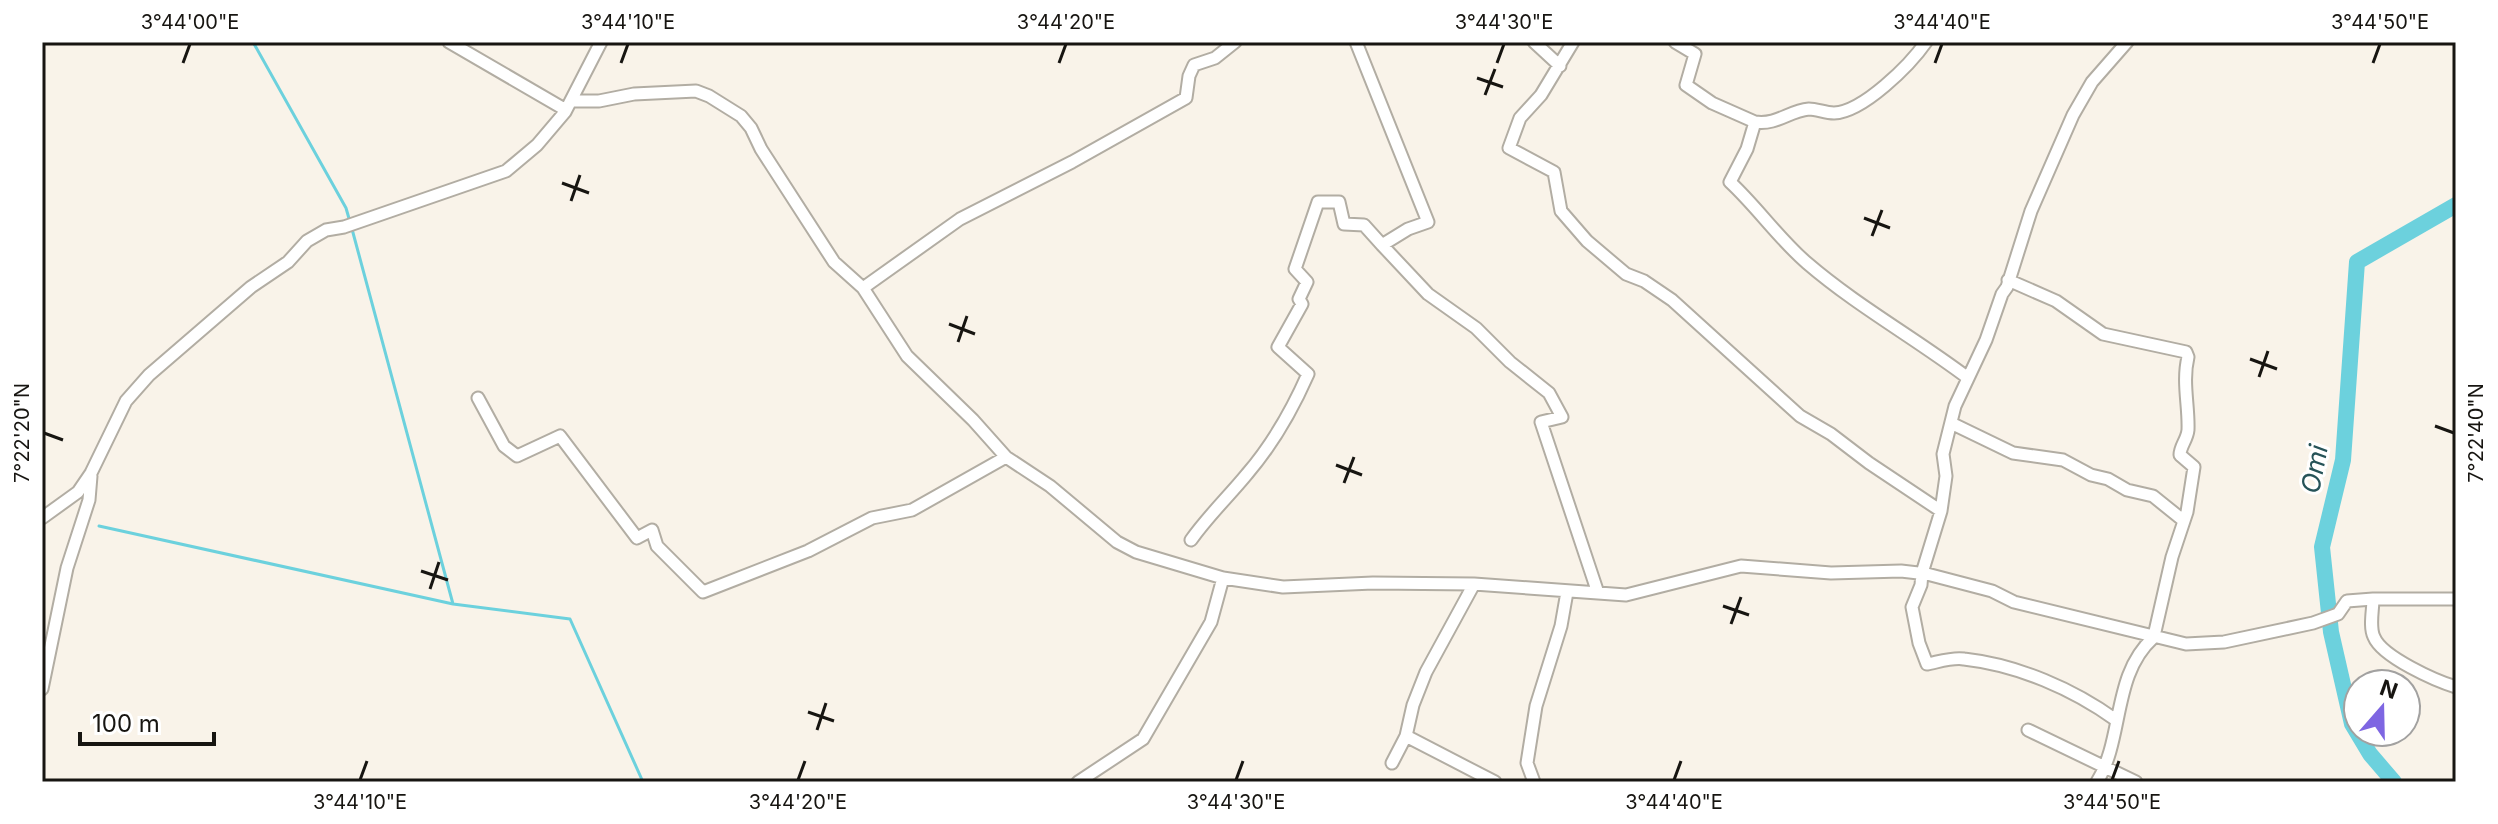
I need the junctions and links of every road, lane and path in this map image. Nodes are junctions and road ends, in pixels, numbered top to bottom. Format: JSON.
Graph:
{"nodes":[{"id":1,"x":449,"y":42,"type":"edge"},
{"id":2,"x":601,"y":42,"type":"edge"},
{"id":3,"x":1235,"y":42,"type":"edge"},
{"id":4,"x":1356,"y":42,"type":"edge"},
{"id":5,"x":1534,"y":42,"type":"edge"},
{"id":6,"x":1573,"y":42,"type":"edge"},
{"id":7,"x":1675,"y":42,"type":"edge"},
{"id":8,"x":1926,"y":42,"type":"edge"},
{"id":9,"x":2127,"y":42,"type":"edge"},
{"id":10,"x":1560,"y":66,"type":"junction"},
{"id":11,"x":579,"y":88,"type":"junction"},
{"id":12,"x":588,"y":102,"type":"junction"},
{"id":13,"x":569,"y":106,"type":"junction"},
{"id":14,"x":1755,"y":122,"type":"junction"},
{"id":15,"x":1382,"y":245,"type":"junction"},
{"id":16,"x":2008,"y":280,"type":"junction"},
{"id":17,"x":863,"y":288,"type":"junction"},
{"id":18,"x":1968,"y":378,"type":"junction"},
{"id":19,"x":478,"y":398,"type":"dead end"},
{"id":20,"x":1953,"y":424,"type":"junction"},
{"id":21,"x":1006,"y":457,"type":"junction"},
{"id":22,"x":91,"y":473,"type":"junction"},
{"id":23,"x":1941,"y":511,"type":"junction"},
{"id":24,"x":42,"y":518,"type":"edge"},
{"id":25,"x":2184,"y":521,"type":"junction"},
{"id":26,"x":1191,"y":540,"type":"dead end"},
{"id":27,"x":1922,"y":573,"type":"junction"},
{"id":28,"x":1223,"y":578,"type":"junction"},
{"id":29,"x":1474,"y":584,"type":"junction"},
{"id":30,"x":1567,"y":592,"type":"junction"},
{"id":31,"x":1598,"y":593,"type":"junction"},
{"id":32,"x":2373,"y":599,"type":"junction"},
{"id":33,"x":2456,"y":599,"type":"edge"},
{"id":34,"x":2154,"y":637,"type":"junction"},
{"id":35,"x":2456,"y":687,"type":"edge"},
{"id":36,"x":42,"y":689,"type":"edge"},
{"id":37,"x":2116,"y":720,"type":"junction"},
{"id":38,"x":2028,"y":730,"type":"dead end"},
{"id":39,"x":1406,"y":736,"type":"junction"},
{"id":40,"x":1392,"y":763,"type":"dead end"},
{"id":41,"x":2105,"y":766,"type":"junction"},
{"id":42,"x":1078,"y":782,"type":"edge"},
{"id":43,"x":1495,"y":782,"type":"edge"},
{"id":44,"x":1534,"y":782,"type":"edge"},
{"id":45,"x":2097,"y":782,"type":"edge"},
{"id":46,"x":2136,"y":782,"type":"edge"}],
"edges":[{"from":1,"to":13,"type":"street"},
{"from":2,"to":11,"type":"street"},
{"from":3,"to":17,"type":"street"},
{"from":4,"to":15,"type":"street"},
{"from":5,"to":10,"type":"street"},
{"from":6,"to":10,"type":"street"},
{"from":7,"to":14,"type":"street"},
{"from":8,"to":14,"type":"street"},
{"from":9,"to":16,"type":"street"},
{"from":10,"to":23,"type":"street"},
{"from":11,"to":12,"type":"street"},
{"from":11,"to":13,"type":"street"},
{"from":12,"to":13,"type":"street"},
{"from":12,"to":17,"type":"street"},
{"from":13,"to":22,"type":"street"},
{"from":14,"to":18,"type":"street"},
{"from":15,"to":26,"type":"street"},
{"from":15,"to":31,"type":"street"},
{"from":16,"to":18,"type":"street"},
{"from":16,"to":25,"type":"street"},
{"from":17,"to":21,"type":"street"},
{"from":18,"to":20,"type":"street"},
{"from":19,"to":21,"type":"street"},
{"from":20,"to":23,"type":"street"},
{"from":20,"to":25,"type":"street"},
{"from":21,"to":28,"type":"street"},
{"from":22,"to":24,"type":"street"},
{"from":22,"to":36,"type":"street"},
{"from":23,"to":27,"type":"street"},
{"from":25,"to":34,"type":"street"},
{"from":27,"to":31,"type":"street"},
{"from":27,"to":34,"type":"street"},
{"from":27,"to":37,"type":"street"},
{"from":28,"to":29,"type":"street"},
{"from":28,"to":42,"type":"street"},
{"from":29,"to":30,"type":"street"},
{"from":29,"to":39,"type":"street"},
{"from":30,"to":31,"type":"street"},
{"from":30,"to":44,"type":"street"},
{"from":32,"to":33,"type":"street"},
{"from":32,"to":34,"type":"street"},
{"from":32,"to":35,"type":"street"},
{"from":34,"to":37,"type":"street"},
{"from":37,"to":41,"type":"street"},
{"from":38,"to":41,"type":"street"},
{"from":39,"to":40,"type":"street"},
{"from":39,"to":43,"type":"street"},
{"from":41,"to":45,"type":"street"},
{"from":41,"to":46,"type":"street"}]}
